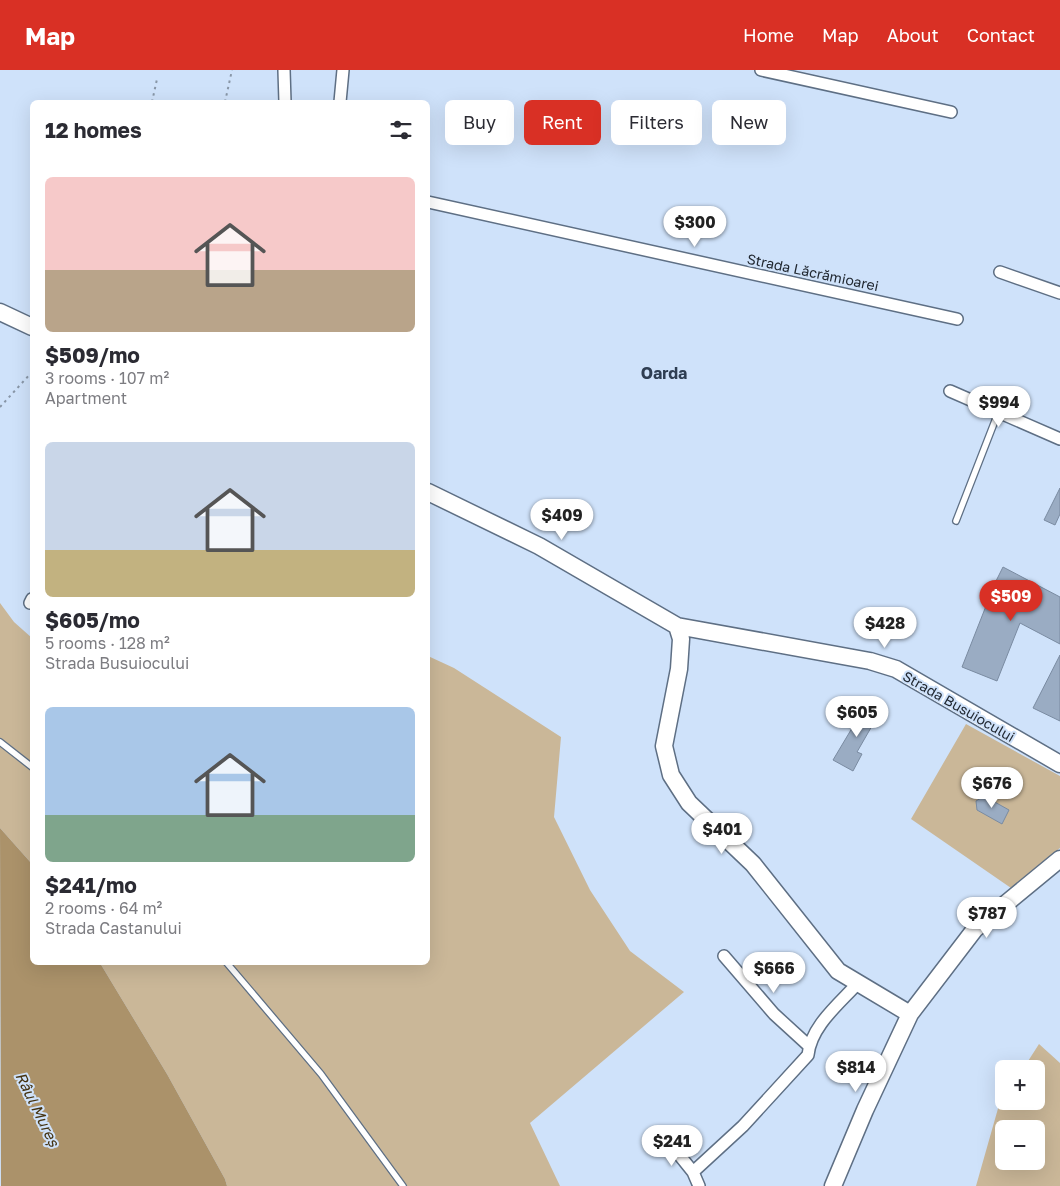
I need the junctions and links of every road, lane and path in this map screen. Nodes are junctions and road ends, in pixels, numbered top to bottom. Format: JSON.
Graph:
{"nodes":[{"id":1,"x":232,"y":70,"type":"edge"},
{"id":2,"x":284,"y":70,"type":"edge"},
{"id":3,"x":343,"y":70,"type":"edge"},
{"id":4,"x":761,"y":70,"type":"edge"},
{"id":5,"x":157,"y":79,"type":"dead end"},
{"id":6,"x":152,"y":100,"type":"edge"},
{"id":7,"x":224,"y":100,"type":"edge"},
{"id":8,"x":285,"y":100,"type":"edge"},
{"id":9,"x":340,"y":100,"type":"edge"},
{"id":10,"x":951,"y":112,"type":"dead end"},
{"id":11,"x":430,"y":202,"type":"edge"},
{"id":12,"x":1000,"y":272,"type":"dead end"},
{"id":13,"x":1060,"y":293,"type":"edge"},
{"id":14,"x":0,"y":312,"type":"edge"},
{"id":15,"x":957,"y":319,"type":"dead end"},
{"id":16,"x":30,"y":326,"type":"edge"},
{"id":17,"x":30,"y":374,"type":"edge"},
{"id":18,"x":950,"y":391,"type":"dead end"},
{"id":19,"x":0,"y":407,"type":"edge"},
{"id":20,"x":998,"y":413,"type":"junction"},
{"id":21,"x":1060,"y":438,"type":"edge"},
{"id":22,"x":430,"y":493,"type":"edge"},
{"id":23,"x":956,"y":521,"type":"dead end"},
{"id":24,"x":677,"y":626,"type":"junction"},
{"id":25,"x":0,"y":742,"type":"edge"},
{"id":26,"x":1060,"y":764,"type":"edge"},
{"id":27,"x":30,"y":765,"type":"edge"},
{"id":28,"x":1060,"y":859,"type":"edge"},
{"id":29,"x":724,"y":956,"type":"dead end"},
{"id":30,"x":229,"y":965,"type":"edge"},
{"id":31,"x":857,"y":984,"type":"junction"},
{"id":32,"x":910,"y":1014,"type":"junction"},
{"id":33,"x":809,"y":1046,"type":"junction"},
{"id":34,"x":664,"y":1136,"type":"dead end"},
{"id":35,"x":693,"y":1172,"type":"junction"},
{"id":36,"x":403,"y":1186,"type":"edge"},
{"id":37,"x":699,"y":1186,"type":"edge"},
{"id":38,"x":833,"y":1186,"type":"edge"}],
"edges":[{"from":1,"to":7,"type":"path"},
{"from":2,"to":8,"type":"street"},
{"from":3,"to":9,"type":"street"},
{"from":4,"to":10,"type":"street"},
{"from":5,"to":6,"type":"path"},
{"from":11,"to":15,"type":"street","name":"Strada Lăcrămioarei"},
{"from":12,"to":13,"type":"street"},
{"from":14,"to":16,"type":"main road"},
{"from":17,"to":19,"type":"path"},
{"from":18,"to":20,"type":"street"},
{"from":20,"to":21,"type":"street"},
{"from":20,"to":23,"type":"lane"},
{"from":22,"to":24,"type":"main road","name":"Strada Busuiocului"},
{"from":24,"to":26,"type":"main road","name":"Strada Busuiocului"},
{"from":24,"to":31,"type":"main road"},
{"from":25,"to":27,"type":"lane"},
{"from":28,"to":32,"type":"main road"},
{"from":29,"to":33,"type":"street"},
{"from":30,"to":36,"type":"lane"},
{"from":31,"to":32,"type":"main road"},
{"from":31,"to":33,"type":"street"},
{"from":32,"to":38,"type":"main road"},
{"from":33,"to":35,"type":"street"},
{"from":34,"to":35,"type":"street"},
{"from":35,"to":37,"type":"street"}]}
